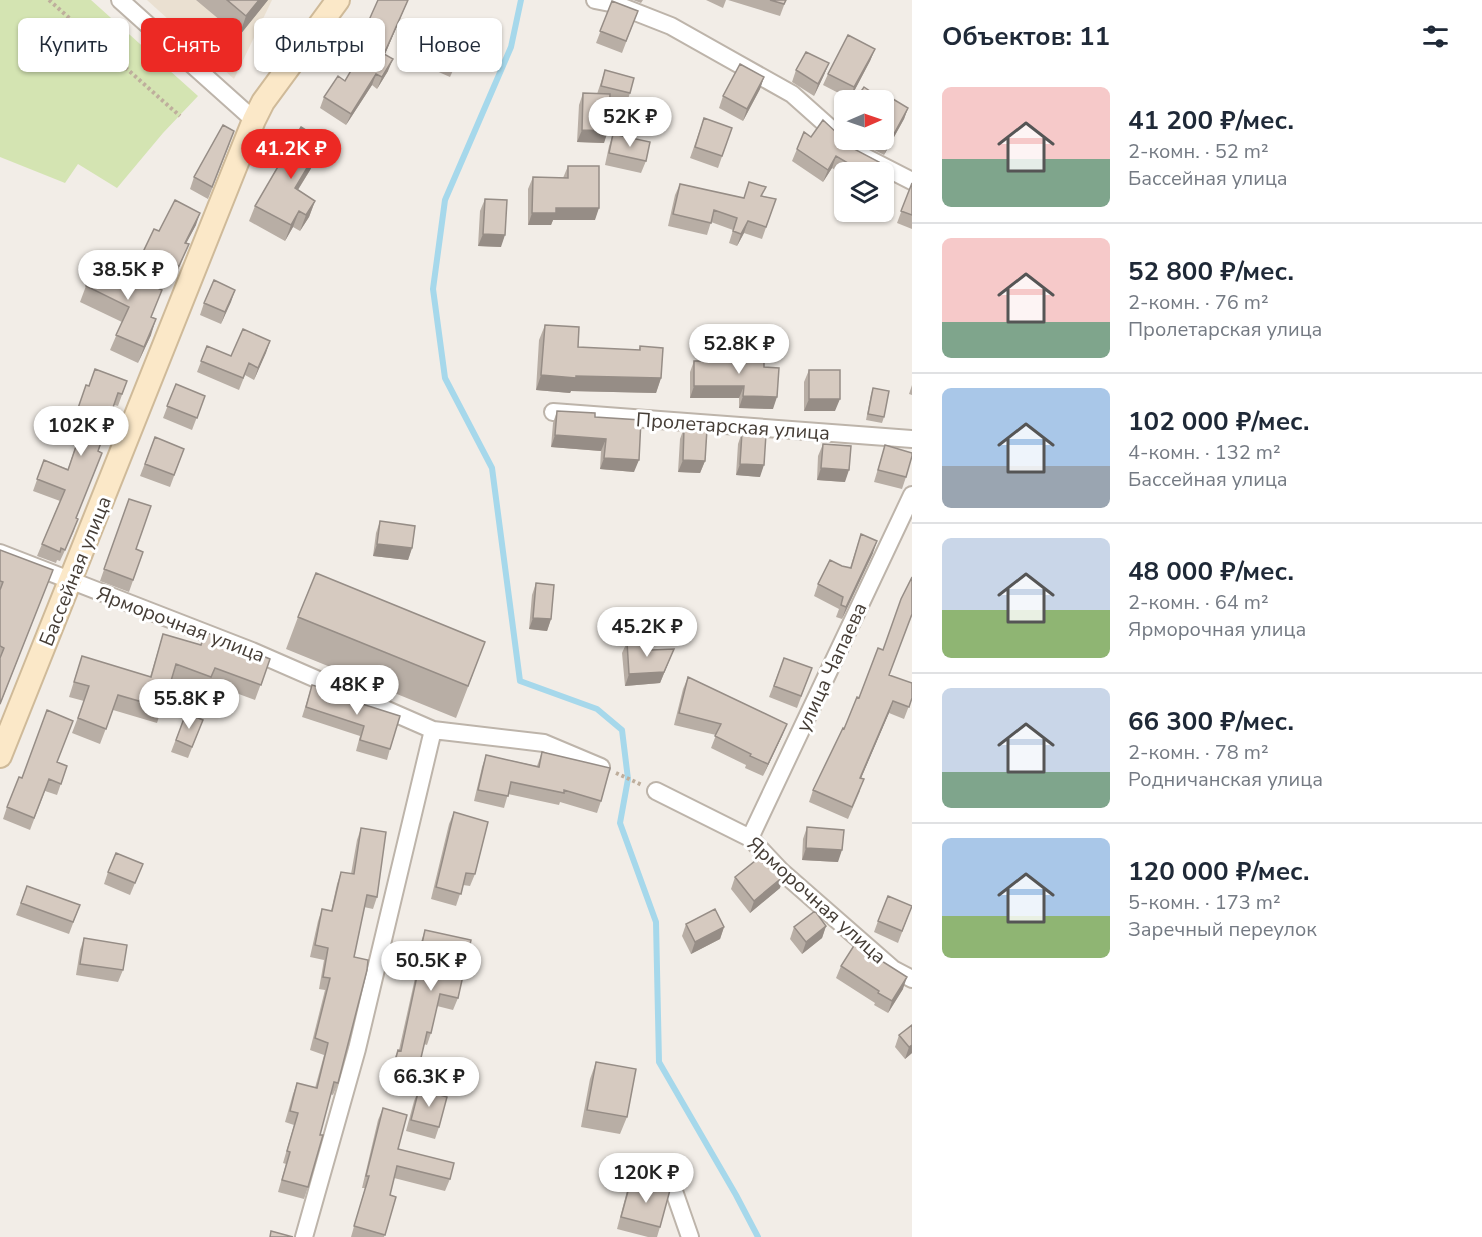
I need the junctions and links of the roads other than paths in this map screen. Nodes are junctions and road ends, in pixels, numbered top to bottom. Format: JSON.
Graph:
{"nodes":[{"id":1,"x":120,"y":0,"type":"edge"},
{"id":2,"x":338,"y":0,"type":"edge"},
{"id":3,"x":595,"y":0,"type":"edge"},
{"id":4,"x":254,"y":120,"type":"junction"},
{"id":5,"x":912,"y":181,"type":"edge"},
{"id":6,"x":553,"y":412,"type":"dead end"},
{"id":7,"x":912,"y":439,"type":"edge"},
{"id":8,"x":912,"y":495,"type":"edge"},
{"id":9,"x":0,"y":553,"type":"edge"},
{"id":10,"x":71,"y":581,"type":"junction"},
{"id":11,"x":433,"y":730,"type":"junction"},
{"id":12,"x":0,"y":756,"type":"edge"},
{"id":13,"x":601,"y":767,"type":"edge"},
{"id":14,"x":656,"y":791,"type":"road end"},
{"id":15,"x":750,"y":838,"type":"junction"},
{"id":16,"x":912,"y":979,"type":"edge"},
{"id":17,"x":667,"y":1171,"type":"dead end"},
{"id":18,"x":304,"y":1237,"type":"edge"},
{"id":19,"x":690,"y":1237,"type":"edge"}],
"edges":[{"from":1,"to":4,"type":"street"},
{"from":2,"to":4,"type":"street","name":"Бассейная улица"},
{"from":3,"to":5,"type":"street"},
{"from":4,"to":10,"type":"street","name":"Бассейная улица"},
{"from":6,"to":7,"type":"street","name":"Пролетарская улица"},
{"from":8,"to":15,"type":"street","name":"улица Чапаева"},
{"from":9,"to":10,"type":"street","name":"Ярморочная улица"},
{"from":10,"to":11,"type":"street","name":"Ярморочная улица"},
{"from":10,"to":12,"type":"street","name":"Бассейная улица"},
{"from":11,"to":13,"type":"street","name":"Ярморочная улица"},
{"from":11,"to":18,"type":"street"},
{"from":14,"to":15,"type":"street","name":"Ярморочная улица"},
{"from":15,"to":16,"type":"street","name":"Ярморочная улица"},
{"from":17,"to":19,"type":"street"}]}
